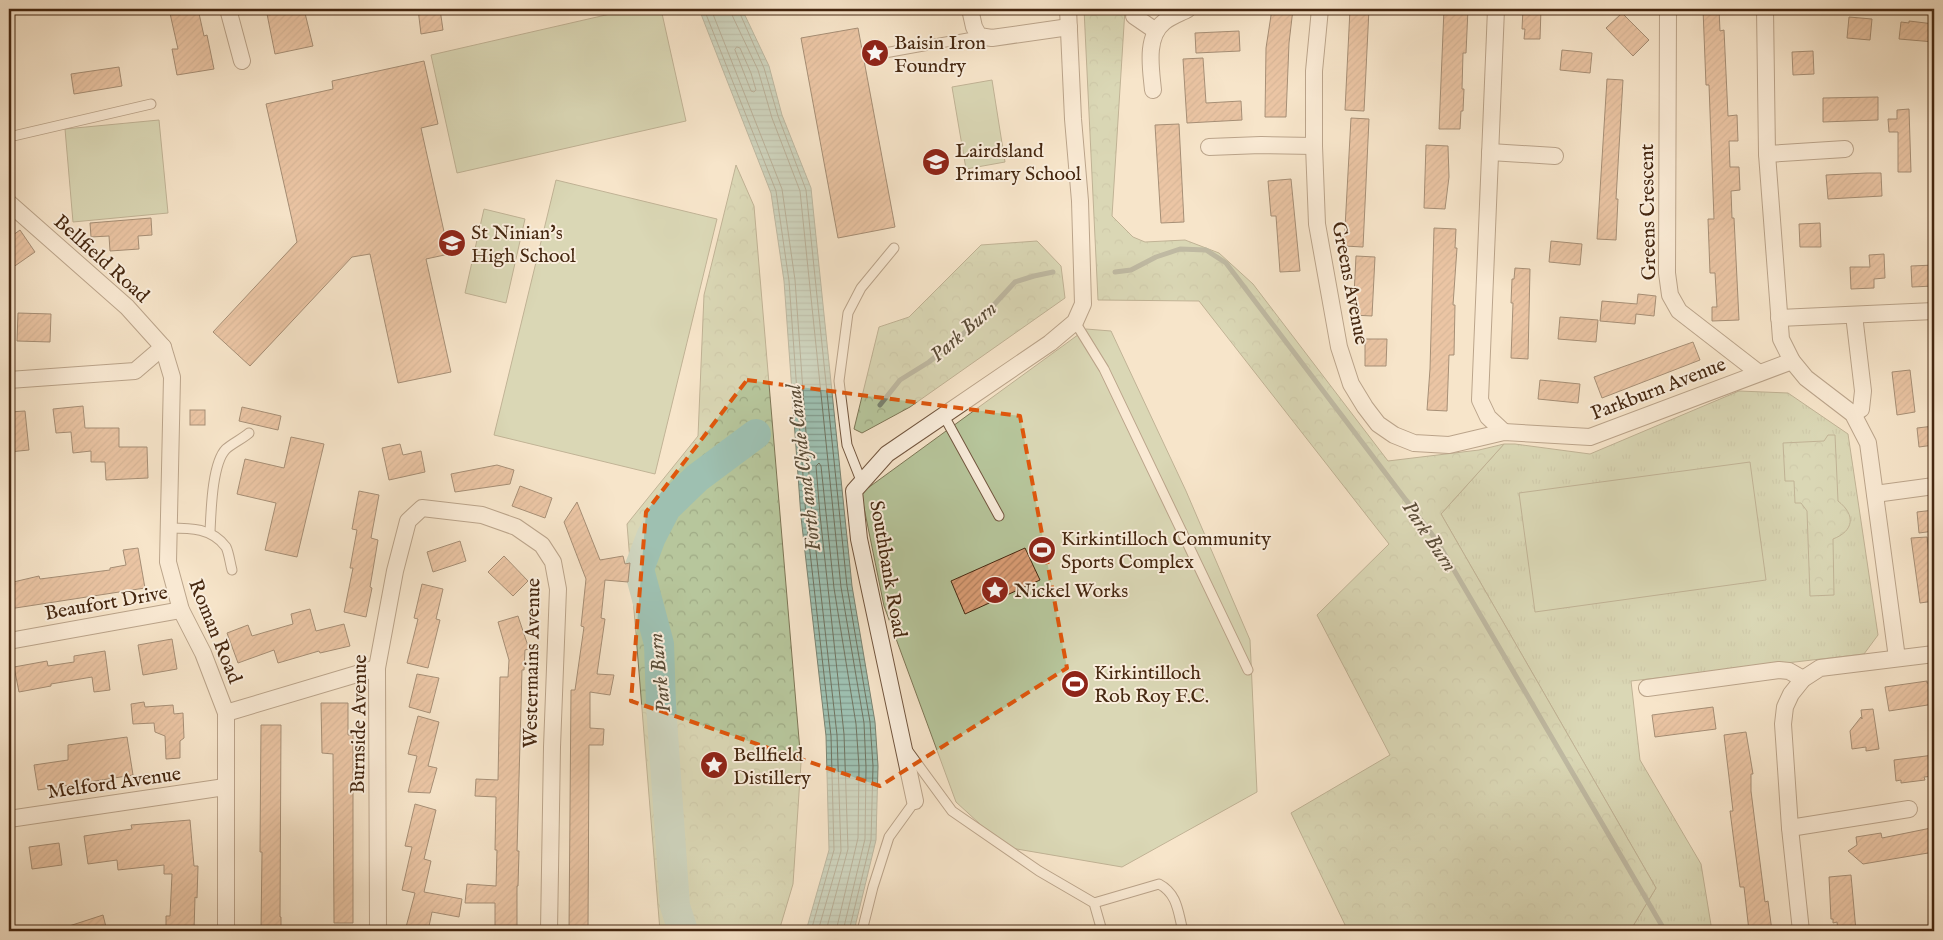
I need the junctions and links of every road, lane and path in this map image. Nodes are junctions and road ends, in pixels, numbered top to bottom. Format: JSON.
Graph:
{"nodes":[{"id":1,"x":228,"y":9,"type":"edge"},
{"id":2,"x":970,"y":9,"type":"edge"},
{"id":3,"x":1068,"y":9,"type":"edge"},
{"id":4,"x":1188,"y":9,"type":"edge"},
{"id":5,"x":1320,"y":9,"type":"edge"},
{"id":6,"x":1496,"y":9,"type":"edge"},
{"id":7,"x":1668,"y":9,"type":"edge"},
{"id":8,"x":1765,"y":9,"type":"edge"},
{"id":9,"x":1134,"y":16,"type":"dead end"},
{"id":10,"x":1069,"y":27,"type":"junction"},
{"id":11,"x":1156,"y":31,"type":"junction"},
{"id":12,"x":979,"y":36,"type":"junction"},
{"id":13,"x":879,"y":54,"type":"dead end"},
{"id":14,"x":242,"y":61,"type":"dead end"},
{"id":15,"x":1153,"y":90,"type":"dead end"},
{"id":16,"x":151,"y":104,"type":"dead end"},
{"id":17,"x":9,"y":137,"type":"edge"},
{"id":18,"x":1314,"y":146,"type":"junction"},
{"id":19,"x":1209,"y":147,"type":"dead end"},
{"id":20,"x":1845,"y":149,"type":"dead end"},
{"id":21,"x":1490,"y":152,"type":"junction"},
{"id":22,"x":1767,"y":154,"type":"junction"},
{"id":23,"x":1555,"y":156,"type":"dead end"},
{"id":24,"x":9,"y":203,"type":"edge"},
{"id":25,"x":894,"y":248,"type":"dead end"},
{"id":26,"x":1934,"y":311,"type":"edge"},
{"id":27,"x":1854,"y":315,"type":"junction"},
{"id":28,"x":1779,"y":318,"type":"junction"},
{"id":29,"x":1076,"y":322,"type":"junction"},
{"id":30,"x":163,"y":347,"type":"junction"},
{"id":31,"x":1792,"y":361,"type":"junction"},
{"id":32,"x":1759,"y":373,"type":"junction"},
{"id":33,"x":9,"y":380,"type":"edge"},
{"id":34,"x":1853,"y":414,"type":"junction"},
{"id":35,"x":944,"y":416,"type":"junction"},
{"id":36,"x":1504,"y":432,"type":"junction"},
{"id":37,"x":249,"y":433,"type":"dead end"},
{"id":38,"x":862,"y":483,"type":"junction"},
{"id":39,"x":1934,"y":486,"type":"edge"},
{"id":40,"x":1875,"y":494,"type":"junction"},
{"id":41,"x":1000,"y":516,"type":"dead end"},
{"id":42,"x":408,"y":521,"type":"joint"},
{"id":43,"x":169,"y":528,"type":"junction"},
{"id":44,"x":210,"y":532,"type":"junction"},
{"id":45,"x":232,"y":570,"type":"dead end"},
{"id":46,"x":181,"y":610,"type":"junction"},
{"id":47,"x":9,"y":641,"type":"edge"},
{"id":48,"x":1934,"y":654,"type":"edge"},
{"id":49,"x":1897,"y":658,"type":"junction"},
{"id":50,"x":377,"y":668,"type":"junction"},
{"id":51,"x":1248,"y":670,"type":"dead end"},
{"id":52,"x":1803,"y":679,"type":"junction"},
{"id":53,"x":1648,"y":688,"type":"dead end"},
{"id":54,"x":226,"y":713,"type":"junction"},
{"id":55,"x":902,"y":743,"type":"junction"},
{"id":56,"x":225,"y":787,"type":"junction"},
{"id":57,"x":915,"y":801,"type":"joint"},
{"id":58,"x":1909,"y":809,"type":"dead end"},
{"id":59,"x":9,"y":819,"type":"edge"},
{"id":60,"x":1790,"y":828,"type":"junction"},
{"id":61,"x":1094,"y":903,"type":"junction"},
{"id":62,"x":226,"y":931,"type":"edge"},
{"id":63,"x":378,"y":931,"type":"edge"},
{"id":64,"x":549,"y":931,"type":"edge"},
{"id":65,"x":862,"y":931,"type":"edge"},
{"id":66,"x":1102,"y":931,"type":"edge"},
{"id":67,"x":1183,"y":931,"type":"edge"},
{"id":68,"x":1802,"y":931,"type":"edge"}],
"edges":[{"from":1,"to":14,"type":"street"},
{"from":2,"to":12,"type":"street"},
{"from":3,"to":10,"type":"street"},
{"from":4,"to":11,"type":"street"},
{"from":5,"to":18,"type":"street","name":"Greens Avenue"},
{"from":6,"to":21,"type":"street"},
{"from":7,"to":32,"type":"street","name":"Greens Crescent"},
{"from":8,"to":22,"type":"street"},
{"from":9,"to":11,"type":"street"},
{"from":10,"to":12,"type":"street"},
{"from":10,"to":29,"type":"street","name":"Southbank Road"},
{"from":11,"to":15,"type":"street"},
{"from":12,"to":13,"type":"lane"},
{"from":16,"to":17,"type":"lane"},
{"from":18,"to":19,"type":"street"},
{"from":18,"to":36,"type":"street","name":"Greens Avenue"},
{"from":20,"to":22,"type":"street"},
{"from":21,"to":23,"type":"street"},
{"from":21,"to":36,"type":"street"},
{"from":22,"to":28,"type":"street"},
{"from":24,"to":30,"type":"street","name":"Bellfield Road"},
{"from":25,"to":38,"type":"lane"},
{"from":26,"to":27,"type":"street"},
{"from":27,"to":28,"type":"street"},
{"from":27,"to":34,"type":"street"},
{"from":28,"to":31,"type":"street"},
{"from":29,"to":35,"type":"street","name":"Southbank Road"},
{"from":29,"to":51,"type":"lane"},
{"from":30,"to":33,"type":"street"},
{"from":30,"to":43,"type":"street","name":"Roman Road"},
{"from":31,"to":32,"type":"street","name":"Parkburn Avenue"},
{"from":31,"to":34,"type":"street"},
{"from":32,"to":36,"type":"street","name":"Parkburn Avenue"},
{"from":34,"to":40,"type":"street"},
{"from":35,"to":38,"type":"street","name":"Southbank Road"},
{"from":35,"to":41,"type":"lane"},
{"from":37,"to":44,"type":"lane"},
{"from":38,"to":55,"type":"street","name":"Southbank Road"},
{"from":39,"to":40,"type":"street"},
{"from":40,"to":49,"type":"street"},
{"from":42,"to":50,"type":"street","name":"Burnside Avenue"},
{"from":42,"to":64,"type":"street","name":"Westermains Avenue"},
{"from":43,"to":44,"type":"lane"},
{"from":43,"to":46,"type":"street","name":"Roman Road"},
{"from":44,"to":45,"type":"lane"},
{"from":46,"to":47,"type":"street","name":"Beaufort Drive"},
{"from":46,"to":54,"type":"street","name":"Roman Road"},
{"from":48,"to":49,"type":"street"},
{"from":49,"to":52,"type":"street"},
{"from":50,"to":54,"type":"street"},
{"from":50,"to":63,"type":"street","name":"Burnside Avenue"},
{"from":52,"to":53,"type":"street"},
{"from":52,"to":60,"type":"street"},
{"from":54,"to":56,"type":"street","name":"Roman Road"},
{"from":55,"to":57,"type":"street","name":"Southbank Road"},
{"from":55,"to":61,"type":"lane"},
{"from":56,"to":59,"type":"street","name":"Melford Avenue"},
{"from":56,"to":62,"type":"street","name":"Roman Road"},
{"from":57,"to":65,"type":"lane"},
{"from":58,"to":60,"type":"street"},
{"from":60,"to":68,"type":"street"},
{"from":61,"to":66,"type":"lane"},
{"from":61,"to":67,"type":"lane"}]}
